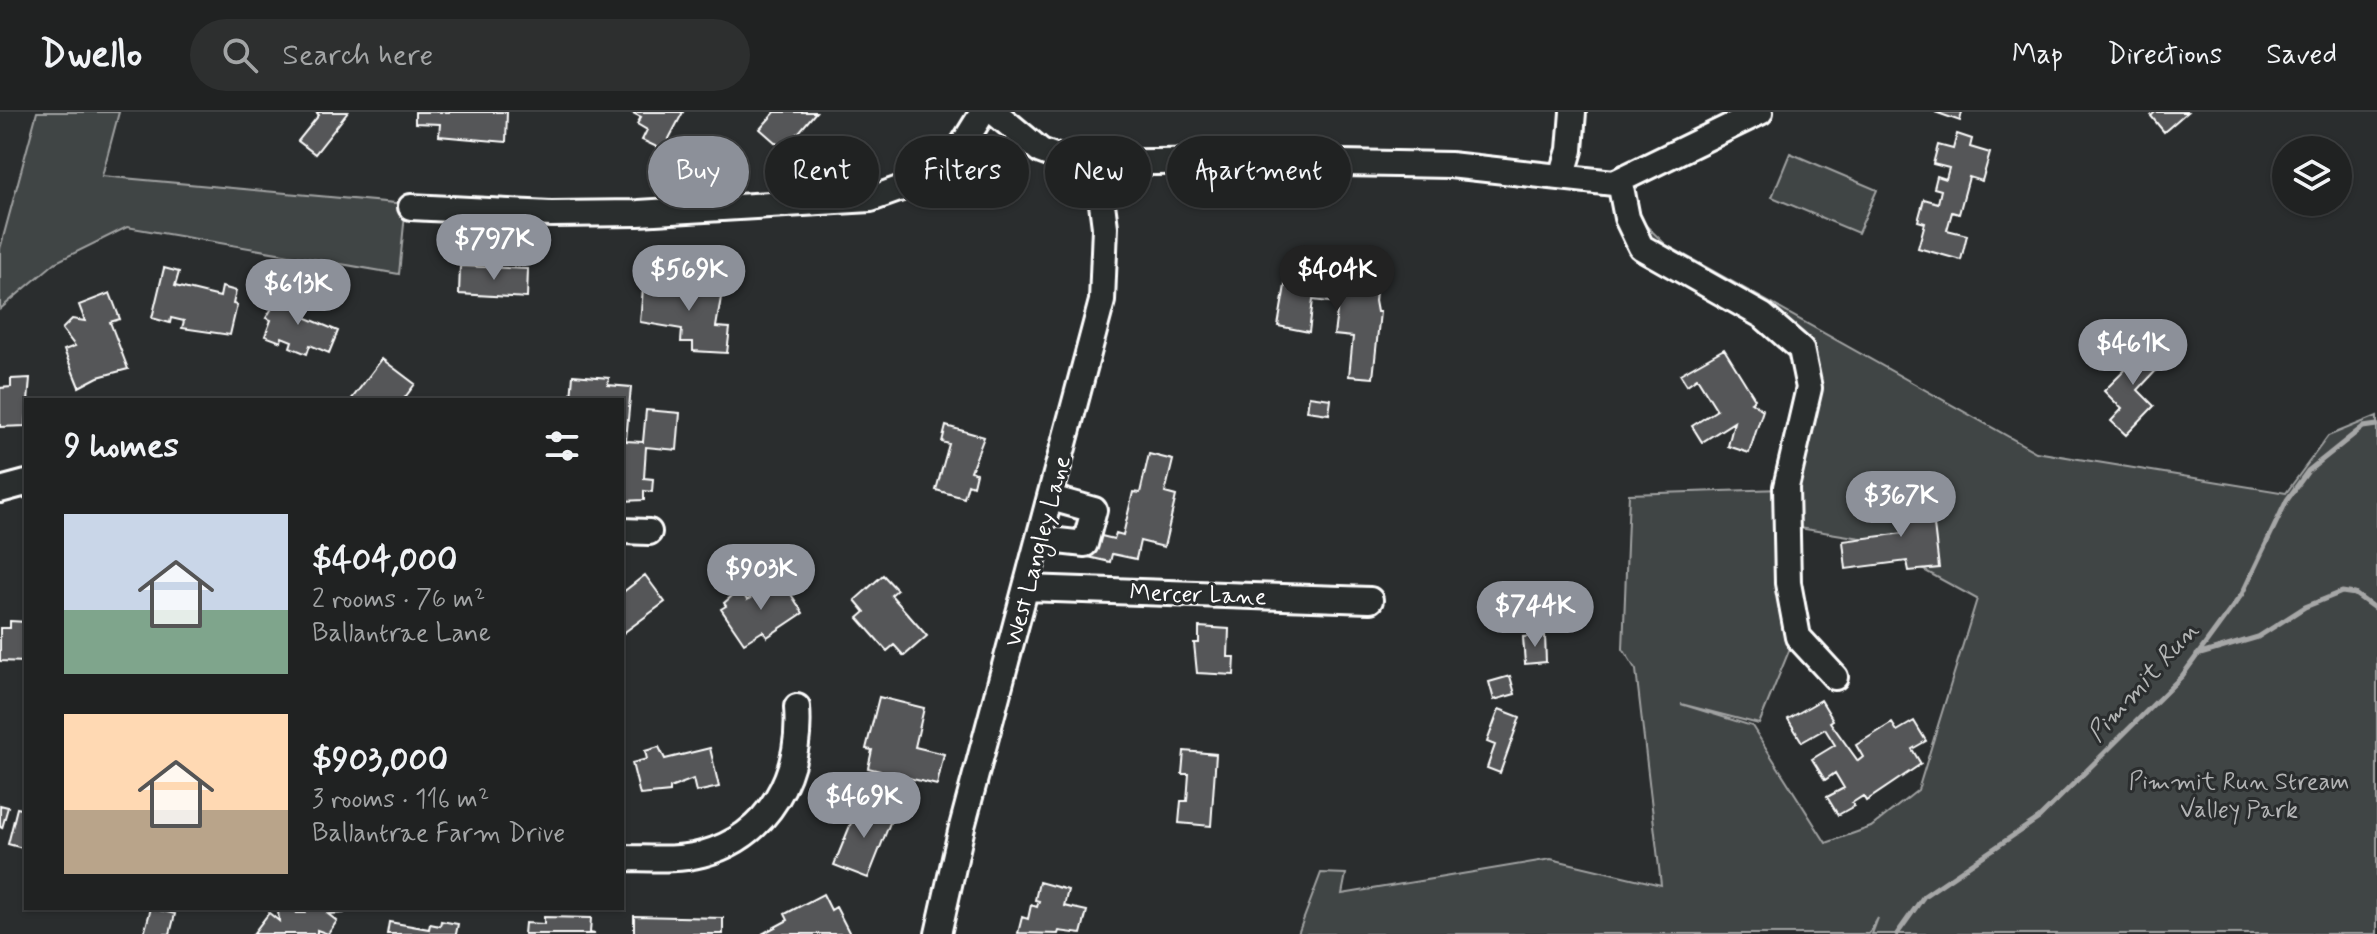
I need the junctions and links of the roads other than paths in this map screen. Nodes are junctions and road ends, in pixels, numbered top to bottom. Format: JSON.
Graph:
{"nodes":[{"id":1,"x":983,"y":112,"type":"edge"},
{"id":2,"x":994,"y":112,"type":"edge"},
{"id":3,"x":1573,"y":112,"type":"edge"},
{"id":4,"x":1760,"y":112,"type":"edge"},
{"id":5,"x":1045,"y":153,"type":"edge"},
{"id":6,"x":1151,"y":164,"type":"edge"},
{"id":7,"x":1558,"y":176,"type":"junction"},
{"id":8,"x":1620,"y":182,"type":"junction"},
{"id":9,"x":411,"y":207,"type":"dead end"},
{"id":10,"x":1103,"y":208,"type":"edge"},
{"id":11,"x":24,"y":484,"type":"edge"},
{"id":12,"x":0,"y":490,"type":"edge"},
{"id":13,"x":1051,"y":498,"type":"junction"},
{"id":14,"x":624,"y":531,"type":"edge"},
{"id":15,"x":649,"y":532,"type":"dead end"},
{"id":16,"x":1040,"y":539,"type":"junction"},
{"id":17,"x":1027,"y":588,"type":"junction"},
{"id":18,"x":1370,"y":600,"type":"dead end"},
{"id":19,"x":1835,"y":677,"type":"dead end"},
{"id":20,"x":797,"y":707,"type":"dead end"},
{"id":21,"x":624,"y":858,"type":"edge"},
{"id":22,"x":938,"y":934,"type":"edge"}],
"edges":[{"from":1,"to":9,"type":"street"},
{"from":2,"to":5,"type":"street"},
{"from":3,"to":7,"type":"street"},
{"from":4,"to":8,"type":"street"},
{"from":6,"to":7,"type":"street"},
{"from":7,"to":8,"type":"street"},
{"from":8,"to":19,"type":"street"},
{"from":10,"to":13,"type":"street","name":"West Langley Lane"},
{"from":11,"to":12,"type":"street"},
{"from":13,"to":16,"type":"street","name":"West Langley Lane"},
{"from":13,"to":16,"type":"street"},
{"from":14,"to":15,"type":"street"},
{"from":16,"to":17,"type":"street","name":"West Langley Lane"},
{"from":17,"to":18,"type":"street","name":"Mercer Lane"},
{"from":17,"to":22,"type":"street","name":"West Langley Lane"},
{"from":20,"to":21,"type":"street"}]}
